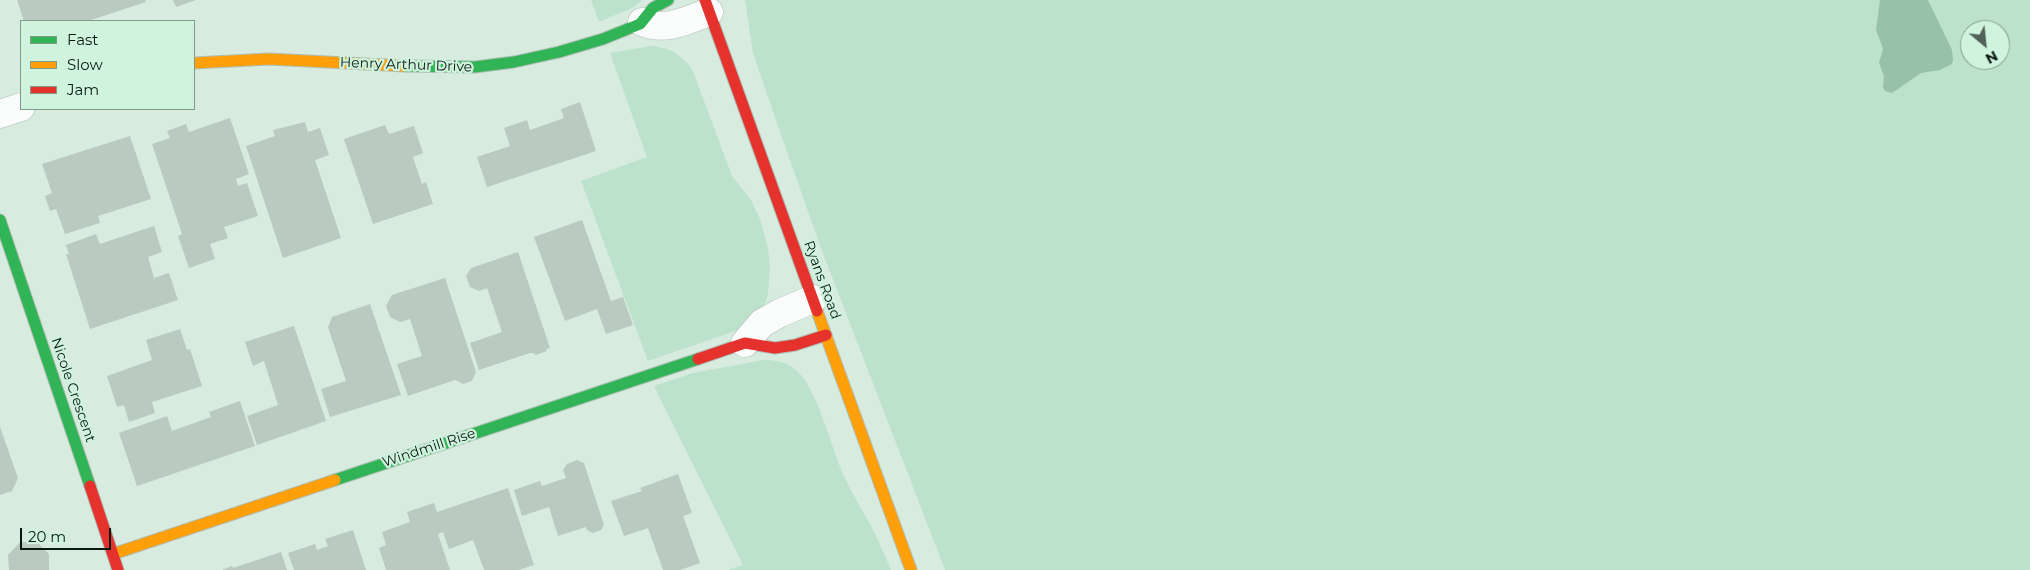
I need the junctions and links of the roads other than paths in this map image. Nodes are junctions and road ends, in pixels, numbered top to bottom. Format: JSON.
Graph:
{"nodes":[{"id":1,"x":668,"y":0,"type":"edge"},
{"id":2,"x":707,"y":6,"type":"edge"},
{"id":3,"x":642,"y":22,"type":"junction"},
{"id":4,"x":195,"y":63,"type":"edge"},
{"id":5,"x":20,"y":107,"type":"edge"},
{"id":6,"x":0,"y":114,"type":"edge"},
{"id":7,"x":0,"y":220,"type":"edge"},
{"id":8,"x":813,"y":299,"type":"junction"},
{"id":9,"x":826,"y":335,"type":"junction"},
{"id":10,"x":745,"y":343,"type":"junction"},
{"id":11,"x":113,"y":554,"type":"junction"},
{"id":12,"x":118,"y":570,"type":"edge"},
{"id":13,"x":911,"y":570,"type":"edge"}],
"edges":[{"from":1,"to":3,"type":"street","name":"Henry Arthur Drive"},
{"from":2,"to":3,"type":"street","name":"Henry Arthur Drive"},
{"from":2,"to":8,"type":"street","name":"Ryans Road"},
{"from":3,"to":4,"type":"street","name":"Henry Arthur Drive"},
{"from":5,"to":6,"type":"street"},
{"from":7,"to":11,"type":"street","name":"Nicole Crescent"},
{"from":8,"to":9,"type":"street","name":"Ryans Road"},
{"from":8,"to":10,"type":"street","name":"Windmill Rise"},
{"from":9,"to":10,"type":"street","name":"Windmill Rise"},
{"from":9,"to":13,"type":"street","name":"Ryans Road"},
{"from":10,"to":11,"type":"street","name":"Windmill Rise"},
{"from":11,"to":12,"type":"street","name":"Nicole Crescent"}]}
